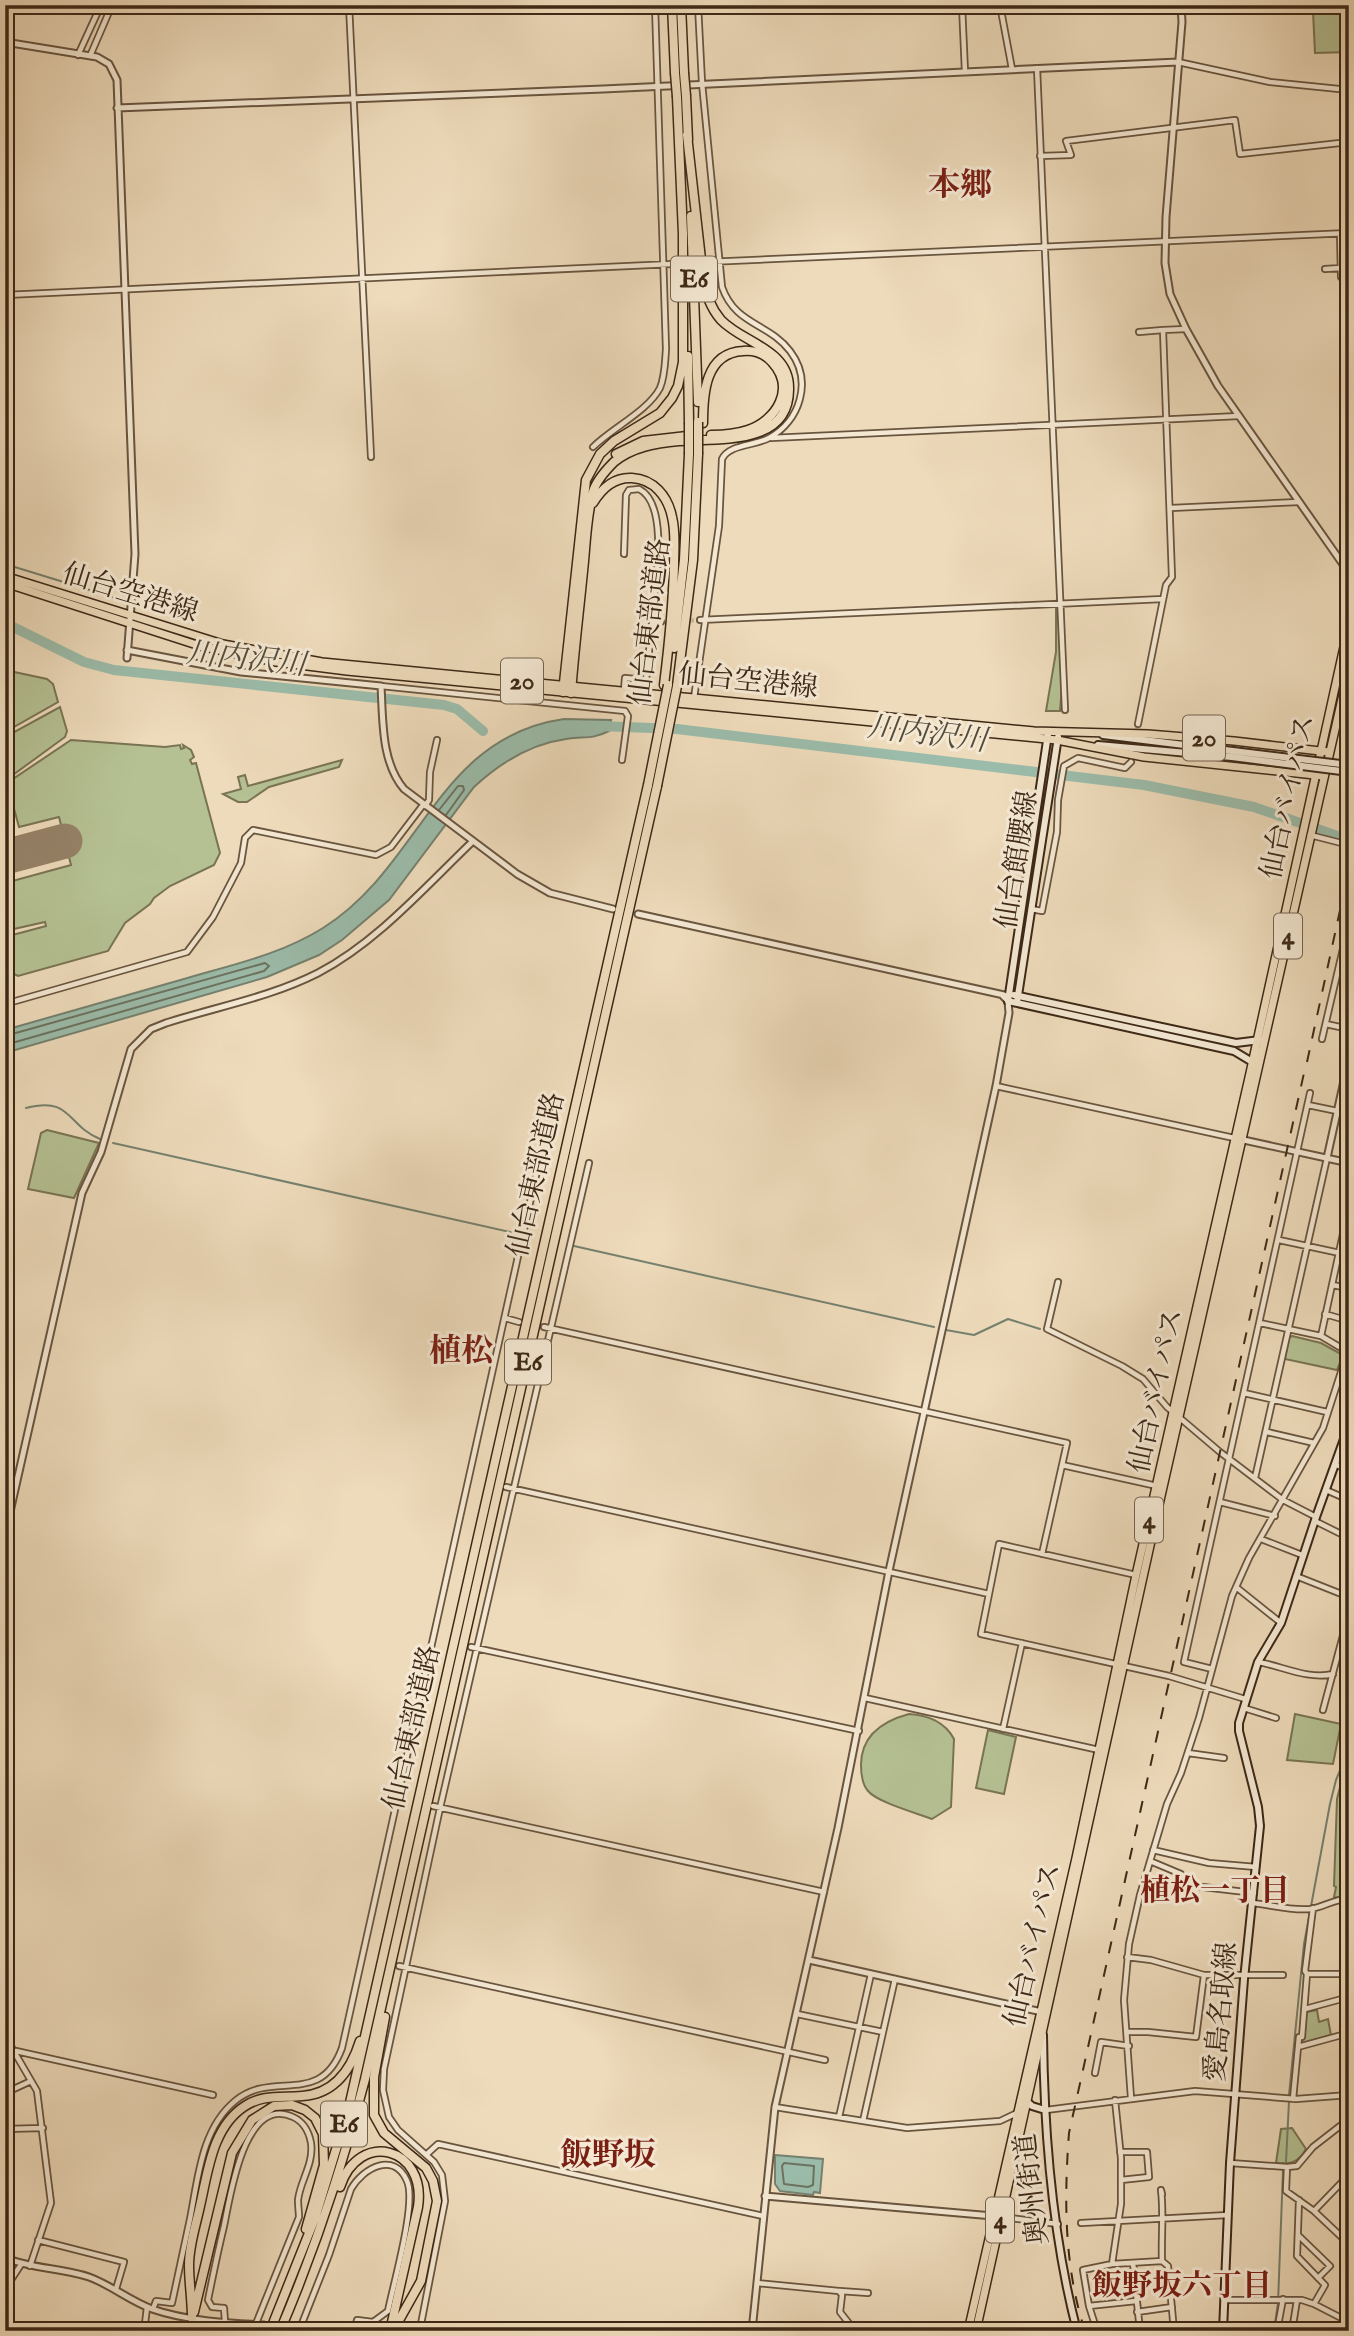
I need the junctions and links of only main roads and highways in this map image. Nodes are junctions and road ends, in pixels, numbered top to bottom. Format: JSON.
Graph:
{"nodes":[{"id":1,"x":672,"y":5,"type":"edge"},
{"id":2,"x":681,"y":5,"type":"edge"},
{"id":3,"x":680,"y":73,"type":"junction"},
{"id":4,"x":681,"y":96,"type":"junction"},
{"id":5,"x":687,"y":135,"type":"junction"},
{"id":6,"x":683,"y":232,"type":"junction"},
{"id":7,"x":697,"y":423,"type":"junction"},
{"id":8,"x":697,"y":454,"type":"junction"},
{"id":9,"x":584,"y":495,"type":"junction"},
{"id":10,"x":590,"y":508,"type":"junction"},
{"id":11,"x":5,"y":576,"type":"edge"},
{"id":12,"x":5,"y":583,"type":"edge"},
{"id":13,"x":129,"y":620,"type":"junction"},
{"id":14,"x":1349,"y":624,"type":"edge"},
{"id":15,"x":1349,"y":668,"type":"edge"},
{"id":16,"x":669,"y":686,"type":"junction"},
{"id":17,"x":567,"y":689,"type":"junction"},
{"id":18,"x":1077,"y":732,"type":"junction"},
{"id":19,"x":1048,"y":736,"type":"junction"},
{"id":20,"x":1058,"y":736,"type":"junction"},
{"id":21,"x":1076,"y":743,"type":"junction"},
{"id":22,"x":1320,"y":751,"type":"junction"},
{"id":23,"x":1329,"y":752,"type":"junction"},
{"id":24,"x":1232,"y":754,"type":"junction"},
{"id":25,"x":1349,"y":765,"type":"edge"},
{"id":26,"x":1349,"y":772,"type":"edge"},
{"id":27,"x":1315,"y":775,"type":"junction"},
{"id":28,"x":1324,"y":776,"type":"junction"},
{"id":29,"x":653,"y":786,"type":"junction"},
{"id":30,"x":1310,"y":820,"type":"junction"},
{"id":31,"x":1018,"y":999,"type":"junction"},
{"id":32,"x":1261,"y":1040,"type":"junction"},
{"id":33,"x":1256,"y":1064,"type":"junction"},
{"id":34,"x":1177,"y":1414,"type":"junction"},
{"id":35,"x":1349,"y":1425,"type":"edge"},
{"id":36,"x":1121,"y":1665,"type":"junction"},
{"id":37,"x":394,"y":1937,"type":"junction"},
{"id":38,"x":1043,"y":2012,"type":"junction"},
{"id":39,"x":1043,"y":2026,"type":"junction"},
{"id":40,"x":1024,"y":2105,"type":"junction"},
{"id":41,"x":1045,"y":2110,"type":"junction"},
{"id":42,"x":997,"y":2217,"type":"junction"},
{"id":43,"x":293,"y":2299,"type":"junction"},
{"id":44,"x":282,"y":2305,"type":"junction"},
{"id":45,"x":267,"y":2328,"type":"edge"},
{"id":46,"x":280,"y":2331,"type":"edge"},
{"id":47,"x":392,"y":2331,"type":"edge"},
{"id":48,"x":968,"y":2331,"type":"edge"},
{"id":49,"x":976,"y":2331,"type":"edge"},
{"id":50,"x":1077,"y":2331,"type":"edge"},
{"id":51,"x":1223,"y":2331,"type":"edge"}],
"edges":[{"from":1,"to":3,"type":"highway","name":"仙台東部道路","number":"E6"},
{"from":2,"to":3,"type":"highway","name":"仙台東部道路","number":"E6"},
{"from":3,"to":4,"type":"highway","name":"仙台東部道路","number":"E6","bridge":true},
{"from":4,"to":5,"type":"highway","name":"仙台東部道路","number":"E6"},
{"from":4,"to":6,"type":"highway","name":"仙台東部道路","number":"E6"},
{"from":5,"to":7,"type":"highway","name":"仙台東部道路","number":"E6"},
{"from":5,"to":10,"type":"highway"},
{"from":6,"to":7,"type":"highway","name":"仙台東部道路","number":"E6"},
{"from":6,"to":9,"type":"highway"},
{"from":7,"to":8,"type":"highway","name":"仙台東部道路","number":"E6","bridge":true},
{"from":7,"to":8,"type":"highway","bridge":true},
{"from":7,"to":9,"type":"highway"},
{"from":8,"to":16,"type":"highway","name":"仙台東部道路","number":"E6"},
{"from":8,"to":16,"type":"highway","name":"仙台東部道路","number":"E6"},
{"from":9,"to":17,"type":"highway"},
{"from":10,"to":16,"type":"highway"},
{"from":10,"to":17,"type":"highway"},
{"from":11,"to":13,"type":"main road","name":"仙台空港線","number":"20"},
{"from":12,"to":13,"type":"main road","name":"仙台空港線","number":"20"},
{"from":13,"to":17,"type":"main road","name":"仙台空港線","number":"20"},
{"from":14,"to":22,"type":"main road","name":"仙台バイパス","number":"4"},
{"from":15,"to":23,"type":"main road","name":"仙台バイパス","number":"4"},
{"from":16,"to":29,"type":"highway","name":"仙台東部道路","number":"E6","bridge":true},
{"from":16,"to":29,"type":"highway","name":"仙台東部道路","number":"E6","bridge":true},
{"from":17,"to":19,"type":"main road","name":"仙台空港線","number":"20"},
{"from":17,"to":19,"type":"main road","name":"仙台空港線","number":"20"},
{"from":18,"to":20,"type":"main road","name":"仙台空港線","number":"20"},
{"from":18,"to":22,"type":"main road","name":"仙台空港線","number":"20"},
{"from":18,"to":24,"type":"main road"},
{"from":19,"to":20,"type":"main road","name":"仙台空港線","number":"20"},
{"from":19,"to":31,"type":"main road","name":"仙台館腰線"},
{"from":20,"to":21,"type":"main road","name":"仙台空港線","number":"20"},
{"from":20,"to":31,"type":"main road","name":"仙台館腰線"},
{"from":21,"to":24,"type":"main road"},
{"from":21,"to":27,"type":"main road","name":"仙台空港線","number":"20"},
{"from":22,"to":23,"type":"main road","name":"仙台空港線","number":"20"},
{"from":22,"to":27,"type":"main road","name":"仙台バイパス","number":"4"},
{"from":23,"to":28,"type":"main road","name":"仙台バイパス","number":"4"},
{"from":24,"to":25,"type":"main road","bridge":true},
{"from":24,"to":26,"type":"main road","bridge":true},
{"from":27,"to":28,"type":"main road","name":"仙台空港線","number":"20"},
{"from":27,"to":30,"type":"main road","name":"仙台バイパス","number":"4"},
{"from":28,"to":30,"type":"main road","name":"仙台バイパス","number":"4"},
{"from":29,"to":37,"type":"highway","name":"仙台東部道路","number":"E6"},
{"from":30,"to":32,"type":"main road","name":"仙台バイパス","number":"4"},
{"from":31,"to":32,"type":"main road"},
{"from":31,"to":33,"type":"main road"},
{"from":32,"to":33,"type":"main road","name":"仙台バイパス","number":"4"},
{"from":33,"to":34,"type":"main road","name":"仙台バイパス","number":"4"},
{"from":34,"to":36,"type":"main road","name":"仙台バイパス","number":"4"},
{"from":34,"to":36,"type":"main road","name":"仙台バイパス","number":"4"},
{"from":35,"to":51,"type":"main road","name":"愛島名取線"},
{"from":36,"to":38,"type":"main road","name":"仙台バイパス","number":"4"},
{"from":36,"to":38,"type":"main road","name":"仙台バイパス","number":"4"},
{"from":37,"to":43,"type":"highway","name":"仙台東部道路","number":"E6"},
{"from":37,"to":44,"type":"highway","name":"仙台東部道路","number":"E6"},
{"from":37,"to":44,"type":"highway"},
{"from":37,"to":47,"type":"highway"},
{"from":38,"to":39,"type":"main road","name":"仙台バイパス","number":"4"},
{"from":38,"to":40,"type":"main road","name":"仙台バイパス","number":"4"},
{"from":39,"to":40,"type":"main road","name":"仙台バイパス","number":"4"},
{"from":39,"to":41,"type":"main road"},
{"from":40,"to":41,"type":"main road","name":"奥州街道"},
{"from":40,"to":42,"type":"main road","name":"仙台バイパス","number":"4"},
{"from":40,"to":42,"type":"main road","name":"仙台バイパス","number":"4"},
{"from":41,"to":50,"type":"main road","name":"奥州街道"},
{"from":42,"to":48,"type":"main road","name":"仙台バイパス","number":"4"},
{"from":42,"to":49,"type":"main road","name":"仙台バイパス","number":"4"},
{"from":43,"to":46,"type":"highway","name":"仙台東部道路","number":"E6"},
{"from":43,"to":47,"type":"highway"},
{"from":44,"to":45,"type":"highway","name":"仙台東部道路","number":"E6"}]}
